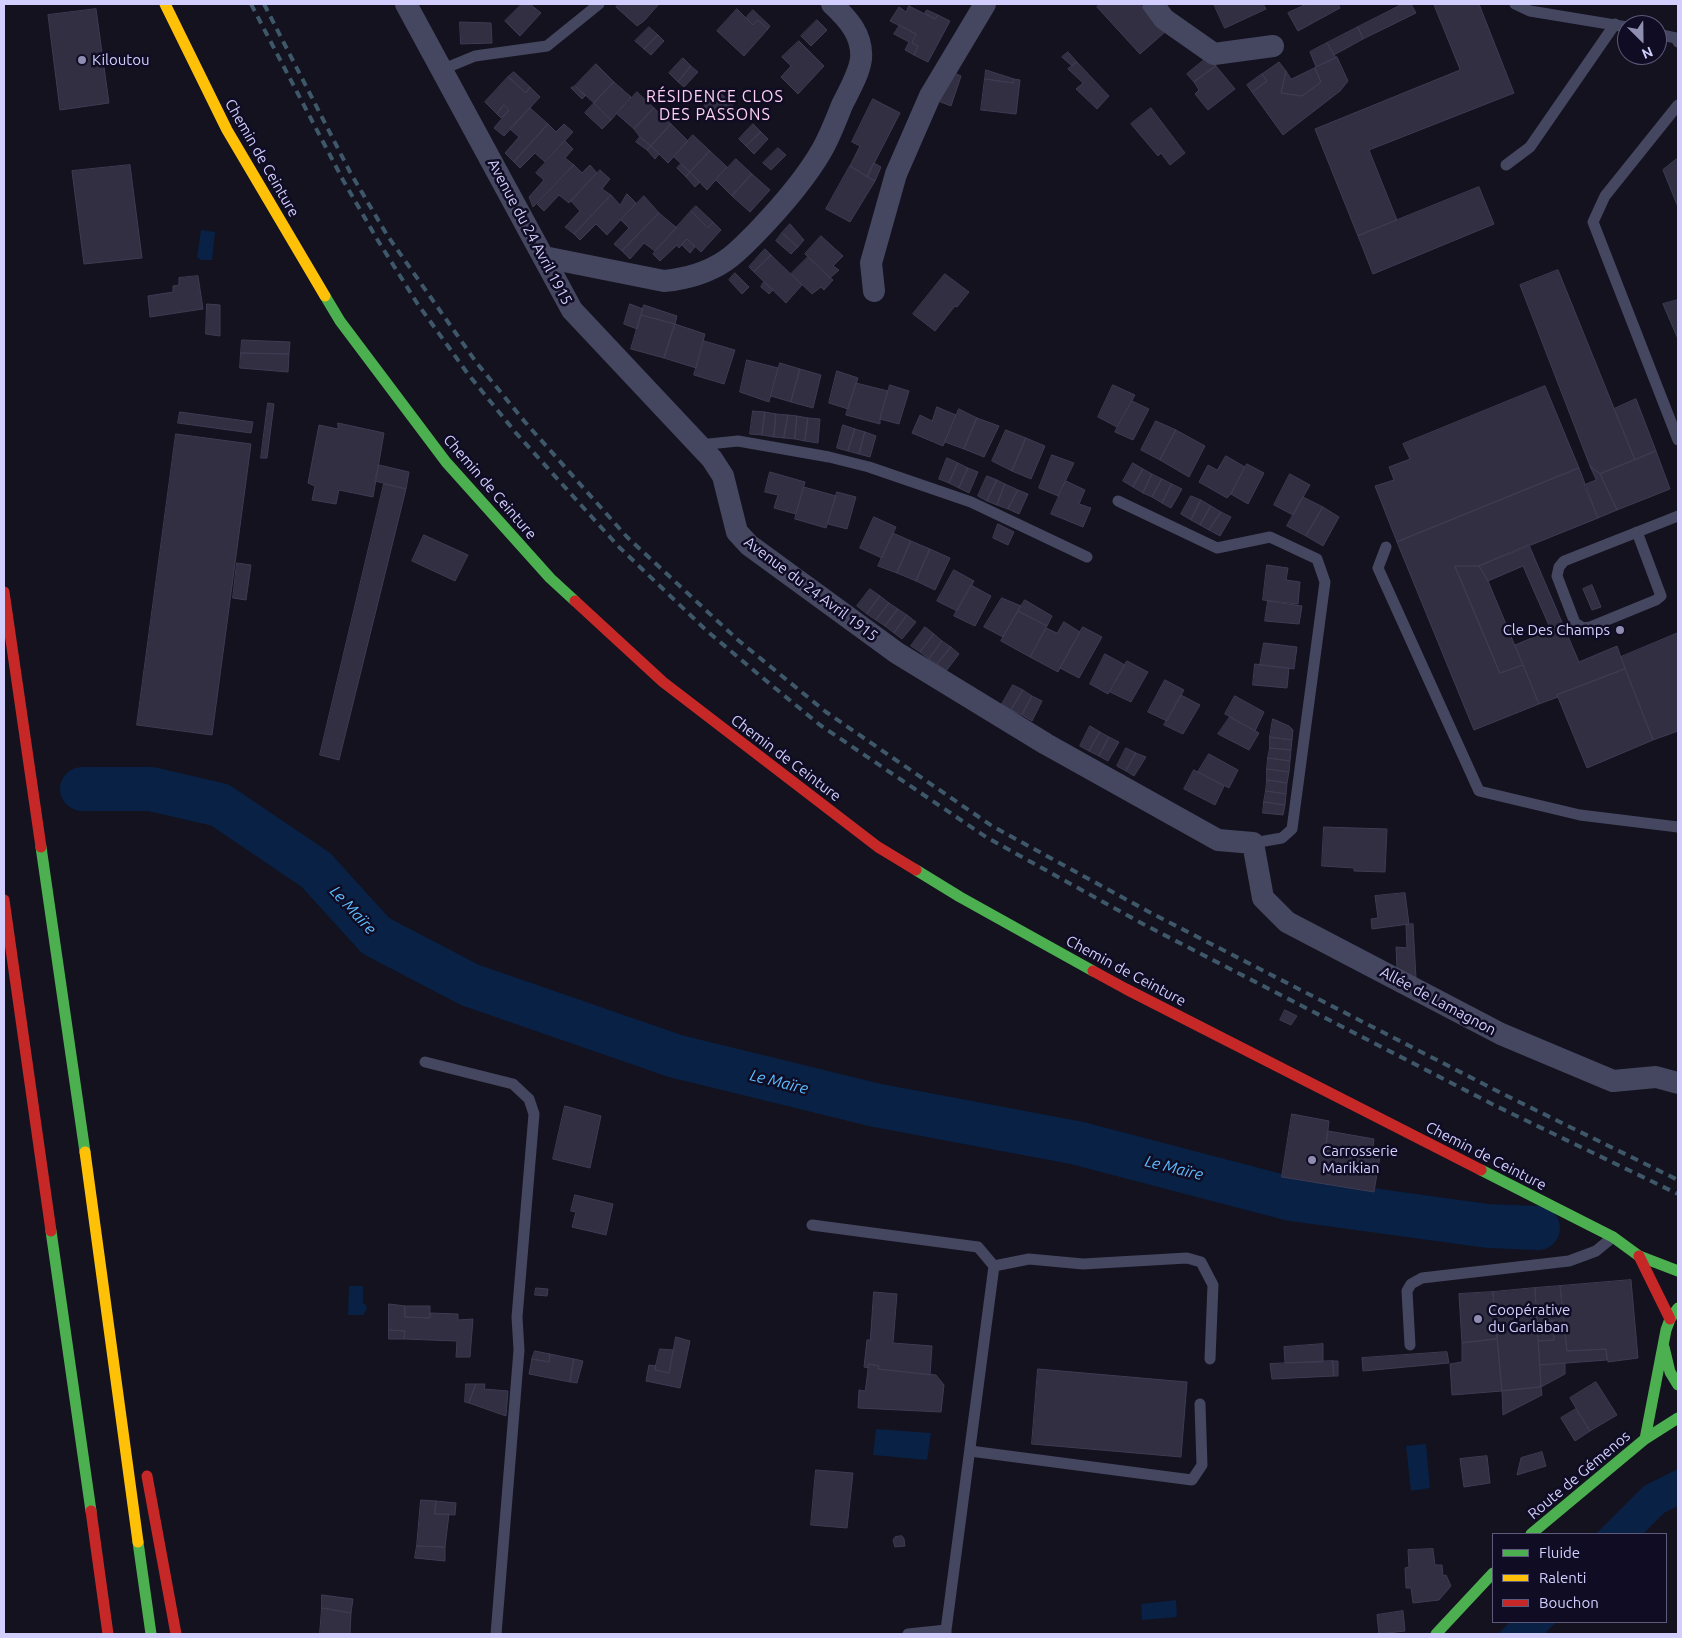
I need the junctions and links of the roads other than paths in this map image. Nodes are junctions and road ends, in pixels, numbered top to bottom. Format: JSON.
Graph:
{"nodes":[{"id":1,"x":165,"y":4,"type":"edge"},
{"id":2,"x":406,"y":4,"type":"edge"},
{"id":3,"x":599,"y":4,"type":"edge"},
{"id":4,"x":832,"y":4,"type":"edge"},
{"id":5,"x":985,"y":4,"type":"edge"},
{"id":6,"x":1154,"y":4,"type":"edge"},
{"id":7,"x":1515,"y":4,"type":"edge"},
{"id":8,"x":1615,"y":24,"type":"joint"},
{"id":9,"x":1667,"y":36,"type":"edge"},
{"id":10,"x":1678,"y":42,"type":"edge"},
{"id":11,"x":1273,"y":46,"type":"dead end"},
{"id":12,"x":441,"y":70,"type":"junction"},
{"id":13,"x":1678,"y":105,"type":"edge"},
{"id":14,"x":1506,"y":165,"type":"dead end"},
{"id":15,"x":544,"y":257,"type":"junction"},
{"id":16,"x":874,"y":291,"type":"dead end"},
{"id":17,"x":1678,"y":440,"type":"edge"},
{"id":18,"x":699,"y":445,"type":"junction"},
{"id":19,"x":1118,"y":501,"type":"dead end"},
{"id":20,"x":1678,"y":516,"type":"edge"},
{"id":21,"x":1638,"y":532,"type":"junction"},
{"id":22,"x":1386,"y":548,"type":"dead end"},
{"id":23,"x":1086,"y":557,"type":"dead end"},
{"id":24,"x":4,"y":592,"type":"edge"},
{"id":25,"x":1678,"y":827,"type":"edge"},
{"id":26,"x":1254,"y":843,"type":"junction"},
{"id":27,"x":4,"y":900,"type":"edge"},
{"id":28,"x":425,"y":1062,"type":"dead end"},
{"id":29,"x":1678,"y":1083,"type":"edge"},
{"id":30,"x":76,"y":1088,"type":"junction"},
{"id":31,"x":812,"y":1225,"type":"dead end"},
{"id":32,"x":1613,"y":1238,"type":"junction"},
{"id":33,"x":1639,"y":1256,"type":"junction"},
{"id":34,"x":994,"y":1266,"type":"junction"},
{"id":35,"x":1678,"y":1271,"type":"edge"},
{"id":36,"x":1678,"y":1308,"type":"edge"},
{"id":37,"x":1670,"y":1319,"type":"junction"},
{"id":38,"x":121,"y":1332,"type":"dead end"},
{"id":39,"x":1663,"y":1343,"type":"junction"},
{"id":40,"x":1410,"y":1345,"type":"dead end"},
{"id":41,"x":1210,"y":1359,"type":"dead end"},
{"id":42,"x":1678,"y":1385,"type":"edge"},
{"id":43,"x":1200,"y":1404,"type":"dead end"},
{"id":44,"x":1678,"y":1418,"type":"edge"},
{"id":45,"x":1645,"y":1440,"type":"junction"},
{"id":46,"x":970,"y":1451,"type":"junction"},
{"id":47,"x":146,"y":1468,"type":"dead end"},
{"id":48,"x":1532,"y":1533,"type":"edge"},
{"id":49,"x":1492,"y":1574,"type":"edge"},
{"id":50,"x":946,"y":1632,"type":"edge"},
{"id":51,"x":108,"y":1634,"type":"edge"},
{"id":52,"x":151,"y":1634,"type":"edge"},
{"id":53,"x":176,"y":1634,"type":"edge"},
{"id":54,"x":496,"y":1634,"type":"edge"},
{"id":55,"x":908,"y":1634,"type":"edge"},
{"id":56,"x":1436,"y":1634,"type":"edge"}],
"edges":[{"from":1,"to":32,"type":"main road","name":"Chemin de Ceinture"},
{"from":2,"to":12,"type":"street","name":"Avenue du 24 Avril 1915"},
{"from":3,"to":12,"type":"lane"},
{"from":4,"to":15,"type":"street"},
{"from":5,"to":16,"type":"street"},
{"from":6,"to":11,"type":"street"},
{"from":7,"to":8,"type":"lane"},
{"from":8,"to":14,"type":"lane"},
{"from":9,"to":10,"type":"lane"},
{"from":12,"to":15,"type":"street","name":"Avenue du 24 Avril 1915"},
{"from":13,"to":17,"type":"lane"},
{"from":15,"to":18,"type":"street","name":"Avenue du 24 Avril 1915"},
{"from":18,"to":23,"type":"lane"},
{"from":18,"to":26,"type":"street","name":"Avenue du 24 Avril 1915"},
{"from":19,"to":26,"type":"lane"},
{"from":20,"to":21,"type":"lane"},
{"from":21,"to":21,"type":"lane"},
{"from":22,"to":25,"type":"lane"},
{"from":24,"to":30,"type":"main road"},
{"from":26,"to":29,"type":"street","name":"Allée de Lamagnon"},
{"from":27,"to":51,"type":"main road"},
{"from":28,"to":54,"type":"lane"},
{"from":30,"to":38,"type":"main road"},
{"from":30,"to":52,"type":"main road"},
{"from":31,"to":34,"type":"lane"},
{"from":32,"to":33,"type":"main road","name":"Chemin de Ceinture"},
{"from":32,"to":40,"type":"lane"},
{"from":33,"to":35,"type":"main road","name":"Chemin de Ceinture"},
{"from":33,"to":37,"type":"main road","name":"Chemin de Ceinture"},
{"from":34,"to":41,"type":"lane"},
{"from":34,"to":46,"type":"lane"},
{"from":36,"to":37,"type":"main road"},
{"from":37,"to":39,"type":"main road"},
{"from":39,"to":42,"type":"main road"},
{"from":39,"to":45,"type":"main road"},
{"from":43,"to":46,"type":"lane"},
{"from":44,"to":45,"type":"main road","name":"Route de Gémenos"},
{"from":45,"to":48,"type":"main road","name":"Route de Gémenos"},
{"from":46,"to":50,"type":"lane"},
{"from":47,"to":53,"type":"main road"},
{"from":49,"to":56,"type":"main road"},
{"from":50,"to":55,"type":"lane"}]}
